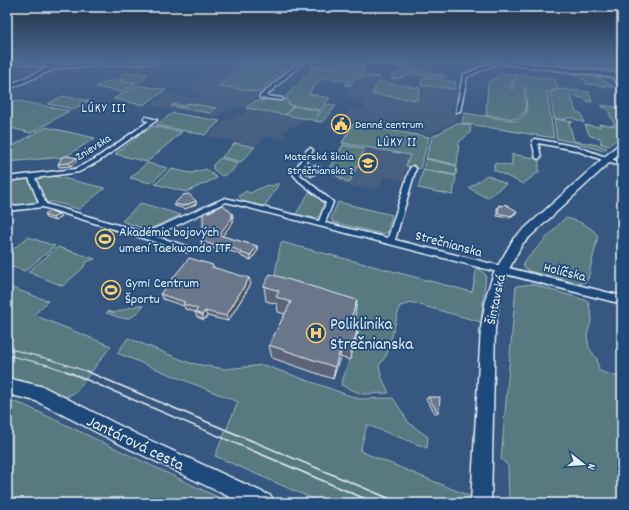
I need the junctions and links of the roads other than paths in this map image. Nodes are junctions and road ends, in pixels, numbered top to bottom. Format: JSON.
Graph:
{"nodes":[{"id":1,"x":276,"y":85,"type":"edge"},
{"id":2,"x":463,"y":85,"type":"edge"},
{"id":3,"x":280,"y":100,"type":"dead end"},
{"id":4,"x":458,"y":112,"type":"dead end"},
{"id":5,"x":146,"y":118,"type":"dead end"},
{"id":6,"x":622,"y":146,"type":"edge"},
{"id":7,"x":310,"y":150,"type":"dead end"},
{"id":8,"x":538,"y":157,"type":"dead end"},
{"id":9,"x":604,"y":158,"type":"junction"},
{"id":10,"x":622,"y":165,"type":"edge"},
{"id":11,"x":413,"y":168,"type":"dead end"},
{"id":12,"x":31,"y":176,"type":"junction"},
{"id":13,"x":7,"y":179,"type":"edge"},
{"id":14,"x":43,"y":205,"type":"junction"},
{"id":15,"x":7,"y":209,"type":"edge"},
{"id":16,"x":321,"y":224,"type":"junction"},
{"id":17,"x":146,"y":236,"type":"junction"},
{"id":18,"x":391,"y":241,"type":"junction"},
{"id":19,"x":187,"y":249,"type":"dead end"},
{"id":20,"x":501,"y":270,"type":"junction"},
{"id":21,"x":622,"y":300,"type":"edge"},
{"id":22,"x":7,"y":386,"type":"edge"},
{"id":23,"x":264,"y":503,"type":"edge"},
{"id":24,"x":481,"y":503,"type":"edge"}],
"edges":[{"from":1,"to":3,"type":"street"},
{"from":2,"to":4,"type":"street"},
{"from":5,"to":12,"type":"street","name":"Znievska"},
{"from":6,"to":9,"type":"street","name":"Šintavská"},
{"from":7,"to":16,"type":"street"},
{"from":8,"to":9,"type":"street"},
{"from":9,"to":10,"type":"street"},
{"from":9,"to":20,"type":"street","name":"Šintavská"},
{"from":11,"to":18,"type":"street"},
{"from":12,"to":13,"type":"street","name":"Znievska"},
{"from":12,"to":14,"type":"street"},
{"from":14,"to":15,"type":"street"},
{"from":14,"to":17,"type":"street"},
{"from":16,"to":17,"type":"street","name":"Strečnianska"},
{"from":16,"to":18,"type":"street","name":"Strečnianska"},
{"from":17,"to":19,"type":"street"},
{"from":18,"to":20,"type":"street","name":"Strečnianska"},
{"from":20,"to":21,"type":"street","name":"Holíčska"},
{"from":20,"to":24,"type":"street","name":"Šintavská"},
{"from":22,"to":23,"type":"street","name":"Jantárová cesta"}]}
